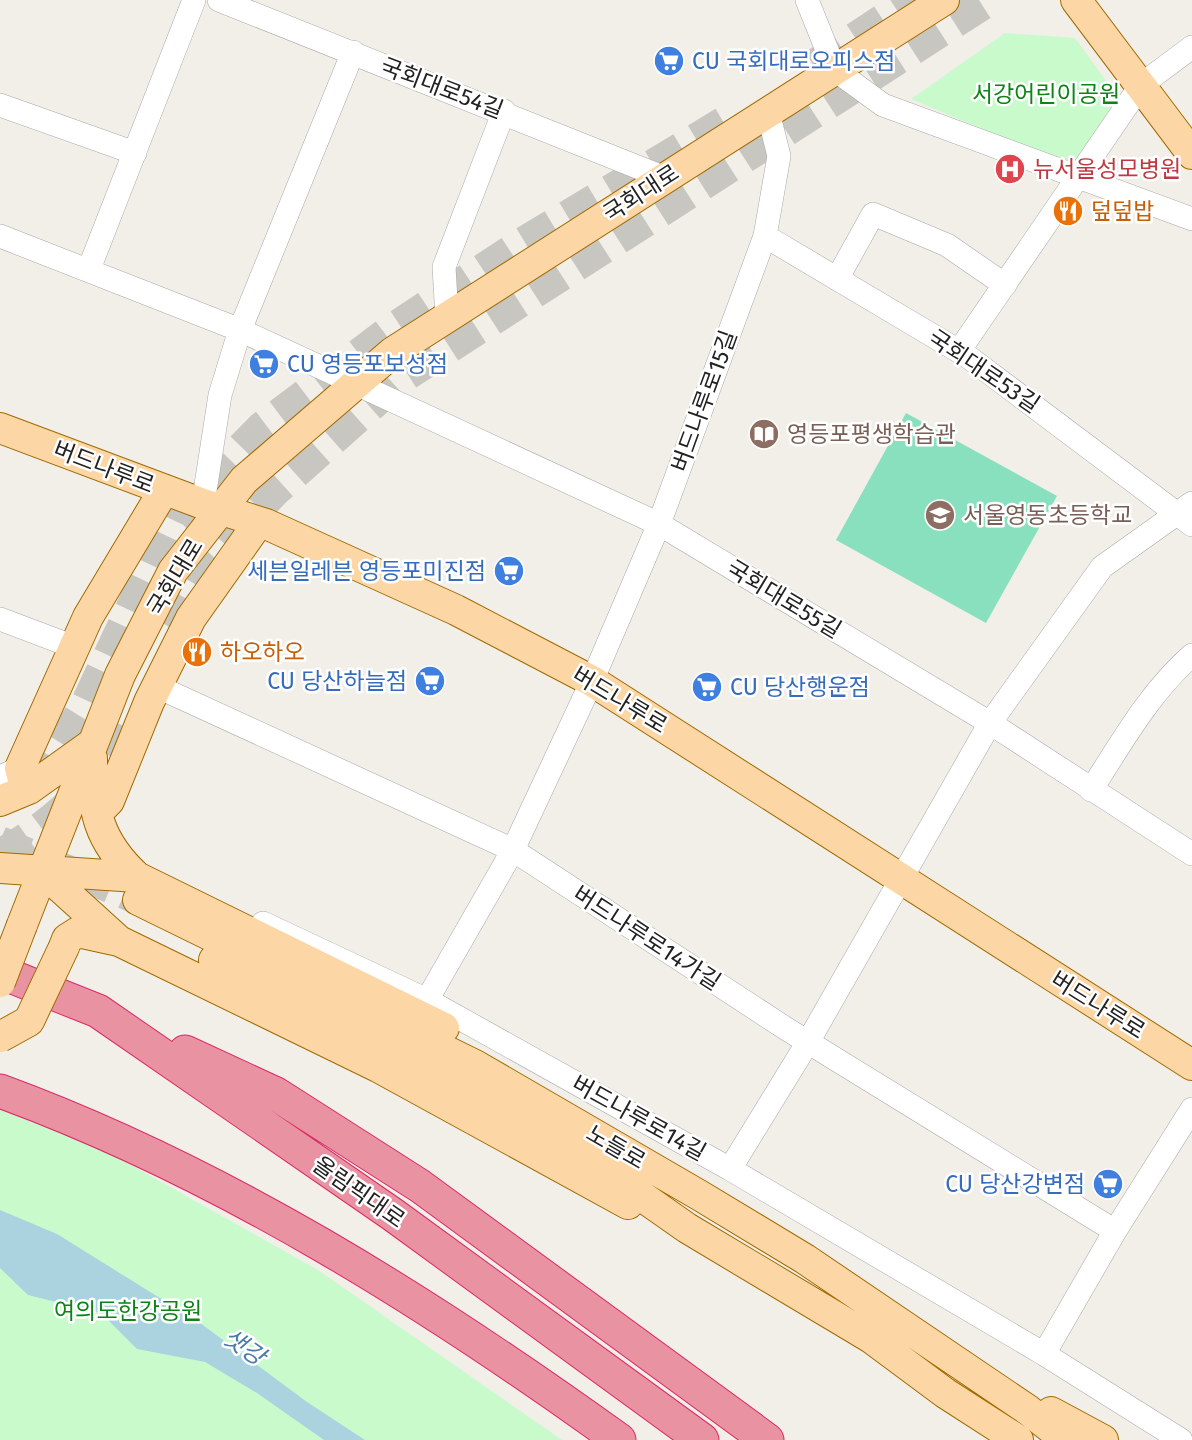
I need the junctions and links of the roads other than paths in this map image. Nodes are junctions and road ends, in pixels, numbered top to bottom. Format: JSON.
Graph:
{"nodes":[{"id":1,"x":194,"y":0,"type":"edge"},
{"id":2,"x":219,"y":0,"type":"edge"},
{"id":3,"x":807,"y":0,"type":"edge"},
{"id":4,"x":944,"y":0,"type":"edge"},
{"id":5,"x":1076,"y":0,"type":"edge"},
{"id":6,"x":1192,"y":47,"type":"edge"},
{"id":7,"x":353,"y":52,"type":"junction"},
{"id":8,"x":835,"y":70,"type":"junction"},
{"id":9,"x":1141,"y":85,"type":"junction"},
{"id":10,"x":0,"y":105,"type":"edge"},
{"id":11,"x":504,"y":111,"type":"junction"},
{"id":12,"x":768,"y":112,"type":"junction"},
{"id":13,"x":135,"y":153,"type":"junction"},
{"id":14,"x":1192,"y":154,"type":"edge"},
{"id":15,"x":1076,"y":176,"type":"junction"},
{"id":16,"x":665,"y":178,"type":"junction"},
{"id":17,"x":1192,"y":219,"type":"edge"},
{"id":18,"x":0,"y":236,"type":"edge"},
{"id":19,"x":765,"y":236,"type":"junction"},
{"id":20,"x":89,"y":269,"type":"junction"},
{"id":21,"x":837,"y":279,"type":"junction"},
{"id":22,"x":1005,"y":285,"type":"junction"},
{"id":23,"x":447,"y":317,"type":"junction"},
{"id":24,"x":240,"y":330,"type":"junction"},
{"id":25,"x":958,"y":351,"type":"junction"},
{"id":26,"x":354,"y":383,"type":"junction"},
{"id":27,"x":0,"y":428,"type":"edge"},
{"id":28,"x":164,"y":490,"type":"junction"},
{"id":29,"x":211,"y":507,"type":"junction"},
{"id":30,"x":1187,"y":513,"type":"edge"},
{"id":31,"x":259,"y":522,"type":"junction"},
{"id":32,"x":659,"y":524,"type":"junction"},
{"id":33,"x":0,"y":619,"type":"edge"},
{"id":34,"x":75,"y":647,"type":"junction"},
{"id":35,"x":1192,"y":655,"type":"edge"},
{"id":36,"x":592,"y":681,"type":"junction"},
{"id":37,"x":156,"y":686,"type":"junction"},
{"id":38,"x":990,"y":723,"type":"junction"},
{"id":39,"x":92,"y":744,"type":"junction"},
{"id":40,"x":14,"y":775,"type":"edge"},
{"id":41,"x":1091,"y":790,"type":"junction"},
{"id":42,"x":0,"y":801,"type":"edge"},
{"id":43,"x":105,"y":805,"type":"joint"},
{"id":44,"x":513,"y":850,"type":"junction"},
{"id":45,"x":1191,"y":851,"type":"edge"},
{"id":46,"x":0,"y":868,"type":"tunnel mouth"},
{"id":47,"x":42,"y":871,"type":"junction"},
{"id":48,"x":899,"y":878,"type":"junction"},
{"id":49,"x":132,"y":909,"type":"junction"},
{"id":50,"x":0,"y":972,"type":"edge"},
{"id":51,"x":0,"y":982,"type":"edge"},
{"id":52,"x":427,"y":1000,"type":"junction"},
{"id":53,"x":99,"y":1011,"type":"junction"},
{"id":54,"x":0,"y":1037,"type":"edge"},
{"id":55,"x":808,"y":1042,"type":"junction"},
{"id":56,"x":1192,"y":1065,"type":"edge"},
{"id":57,"x":0,"y":1091,"type":"edge"},
{"id":58,"x":1192,"y":1109,"type":"edge"},
{"id":59,"x":730,"y":1169,"type":"junction"},
{"id":60,"x":1115,"y":1231,"type":"junction"},
{"id":61,"x":1044,"y":1354,"type":"junction"},
{"id":62,"x":968,"y":1368,"type":"junction"},
{"id":63,"x":945,"y":1393,"type":"junction"},
{"id":64,"x":620,"y":1440,"type":"edge"},
{"id":65,"x":702,"y":1440,"type":"edge"},
{"id":66,"x":767,"y":1440,"type":"edge"},
{"id":67,"x":994,"y":1440,"type":"edge"},
{"id":68,"x":1018,"y":1440,"type":"edge"},
{"id":69,"x":1066,"y":1440,"type":"edge"},
{"id":70,"x":1103,"y":1440,"type":"edge"},
{"id":71,"x":1181,"y":1440,"type":"edge"}],
"edges":[{"from":1,"to":13,"type":"street"},
{"from":2,"to":7,"type":"street","name":"국회대로54길"},
{"from":3,"to":8,"type":"street"},
{"from":4,"to":8,"type":"main road","name":"국회대로"},
{"from":5,"to":9,"type":"main road"},
{"from":6,"to":9,"type":"street"},
{"from":7,"to":11,"type":"street","name":"국회대로54길"},
{"from":7,"to":24,"type":"street"},
{"from":8,"to":12,"type":"main road","name":"국회대로"},
{"from":8,"to":15,"type":"street"},
{"from":9,"to":14,"type":"main road"},
{"from":9,"to":15,"type":"street"},
{"from":10,"to":13,"type":"street"},
{"from":11,"to":16,"type":"street","name":"국회대로54길"},
{"from":11,"to":23,"type":"street"},
{"from":12,"to":16,"type":"main road","name":"국회대로"},
{"from":12,"to":19,"type":"street","name":"버드나루로15길"},
{"from":13,"to":20,"type":"street"},
{"from":15,"to":17,"type":"street"},
{"from":15,"to":22,"type":"street"},
{"from":16,"to":23,"type":"main road","name":"국회대로"},
{"from":18,"to":20,"type":"street","name":"국회대로55길"},
{"from":19,"to":21,"type":"street","name":"국회대로53길"},
{"from":19,"to":32,"type":"street","name":"버드나루로15길"},
{"from":20,"to":24,"type":"street","name":"국회대로55길"},
{"from":21,"to":22,"type":"street"},
{"from":21,"to":25,"type":"street","name":"국회대로53길"},
{"from":22,"to":25,"type":"street"},
{"from":23,"to":26,"type":"main road","name":"국회대로"},
{"from":24,"to":26,"type":"street","name":"국회대로55길"},
{"from":24,"to":29,"type":"street"},
{"from":25,"to":30,"type":"street","name":"국회대로53길"},
{"from":26,"to":29,"type":"main road","name":"국회대로"},
{"from":26,"to":32,"type":"street","name":"국회대로55길"},
{"from":27,"to":28,"type":"main road","name":"버드나루로"},
{"from":28,"to":29,"type":"main road","name":"버드나루로"},
{"from":28,"to":34,"type":"main road"},
{"from":29,"to":31,"type":"main road","name":"버드나루로"},
{"from":29,"to":39,"type":"main road","name":"국회대로"},
{"from":30,"to":38,"type":"street"},
{"from":31,"to":36,"type":"main road","name":"버드나루로"},
{"from":31,"to":37,"type":"main road"},
{"from":32,"to":36,"type":"street","name":"버드나루로15길"},
{"from":32,"to":38,"type":"street","name":"국회대로55길"},
{"from":33,"to":34,"type":"street"},
{"from":34,"to":40,"type":"main road"},
{"from":35,"to":41,"type":"street"},
{"from":36,"to":44,"type":"street","name":"버드나루로15길"},
{"from":36,"to":48,"type":"main road","name":"버드나루로"},
{"from":37,"to":43,"type":"main road"},
{"from":37,"to":44,"type":"street","name":"버드나루로14가길"},
{"from":38,"to":41,"type":"street","name":"국회대로55길"},
{"from":38,"to":48,"type":"street"},
{"from":39,"to":42,"type":"main road"},
{"from":39,"to":47,"type":"main road","name":"국회대로"},
{"from":39,"to":49,"type":"main road"},
{"from":41,"to":45,"type":"street","name":"국회대로55길"},
{"from":43,"to":52,"type":"street","name":"버드나루로14길"},
{"from":44,"to":52,"type":"street","name":"버드나루로15길"},
{"from":44,"to":55,"type":"street","name":"버드나루로14가길"},
{"from":46,"to":47,"type":"main road"},
{"from":47,"to":49,"type":"main road"},
{"from":47,"to":49,"type":"main road"},
{"from":47,"to":51,"type":"main road","name":"국회대로","bridge":true},
{"from":48,"to":55,"type":"street"},
{"from":48,"to":56,"type":"main road","name":"버드나루로"},
{"from":49,"to":54,"type":"main road","bridge":true},
{"from":49,"to":62,"type":"main road","name":"노들로"},
{"from":49,"to":63,"type":"main road","name":"노들로"},
{"from":50,"to":53,"type":"highway","name":"올림픽대로"},
{"from":52,"to":59,"type":"street","name":"버드나루로14길"},
{"from":53,"to":65,"type":"highway","name":"올림픽대로"},
{"from":53,"to":66,"type":"highway"},
{"from":55,"to":59,"type":"street"},
{"from":55,"to":60,"type":"street","name":"버드나루로14가길"},
{"from":57,"to":64,"type":"highway"},
{"from":58,"to":60,"type":"street"},
{"from":59,"to":61,"type":"street","name":"버드나루로14길"},
{"from":60,"to":61,"type":"street"},
{"from":61,"to":71,"type":"street","name":"버드나루로14길"},
{"from":62,"to":69,"type":"main road","name":"노들로"},
{"from":62,"to":70,"type":"main road"},
{"from":63,"to":67,"type":"main road"},
{"from":63,"to":68,"type":"main road","name":"노들로"}]}
